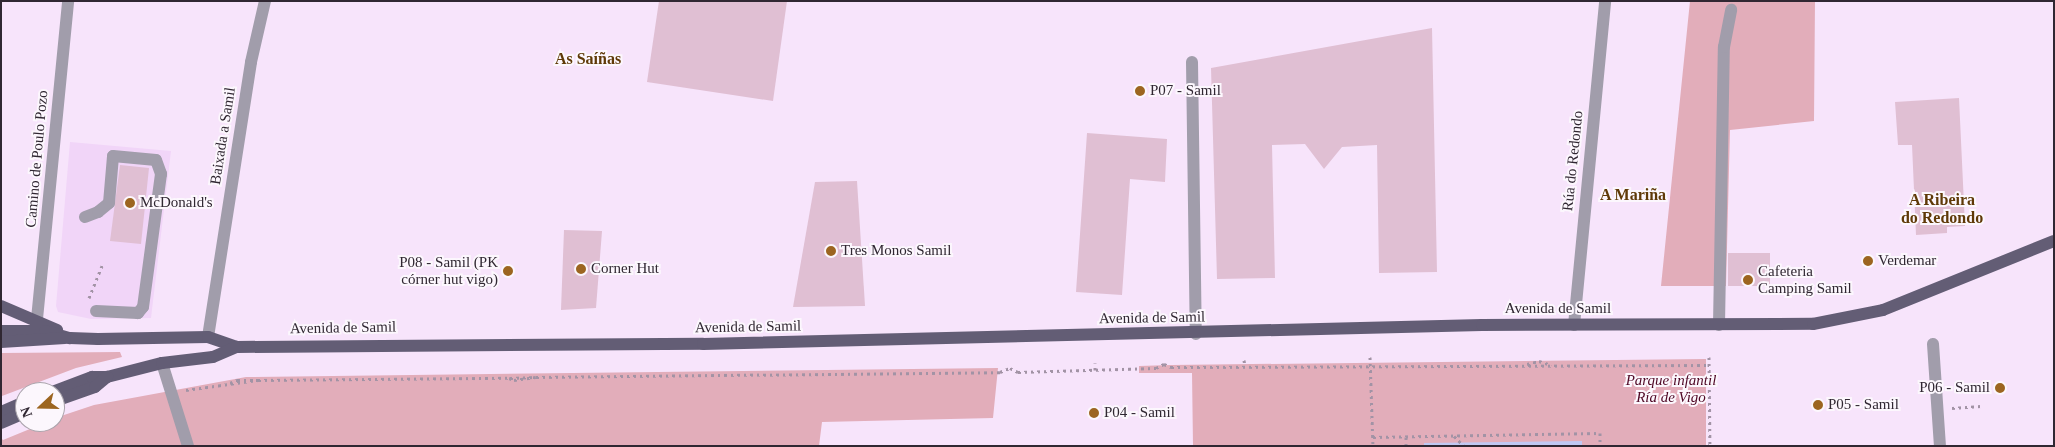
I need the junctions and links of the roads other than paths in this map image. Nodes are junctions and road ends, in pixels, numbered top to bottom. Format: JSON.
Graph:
{"nodes":[{"id":1,"x":68,"y":1,"type":"edge"},
{"id":2,"x":265,"y":1,"type":"edge"},
{"id":3,"x":1605,"y":1,"type":"edge"},
{"id":4,"x":1731,"y":10,"type":"dead end"},
{"id":5,"x":1192,"y":62,"type":"dead end"},
{"id":6,"x":85,"y":217,"type":"dead end"},
{"id":7,"x":2054,"y":241,"type":"edge"},
{"id":8,"x":1,"y":306,"type":"edge"},
{"id":9,"x":92,"y":307,"type":"road end"},
{"id":10,"x":37,"y":319,"type":"junction"},
{"id":11,"x":1574,"y":325,"type":"junction"},
{"id":12,"x":1720,"y":325,"type":"junction"},
{"id":13,"x":1,"y":330,"type":"edge"},
{"id":14,"x":1196,"y":334,"type":"junction"},
{"id":15,"x":208,"y":337,"type":"junction"},
{"id":16,"x":70,"y":338,"type":"junction"},
{"id":17,"x":1,"y":342,"type":"edge"},
{"id":18,"x":1933,"y":344,"type":"dead end"},
{"id":19,"x":237,"y":347,"type":"junction"},
{"id":20,"x":162,"y":363,"type":"junction"},
{"id":21,"x":107,"y":377,"type":"junction"},
{"id":22,"x":65,"y":387,"type":"edge"},
{"id":23,"x":65,"y":398,"type":"edge"},
{"id":24,"x":15,"y":406,"type":"edge"},
{"id":25,"x":1,"y":412,"type":"edge"},
{"id":26,"x":15,"y":418,"type":"edge"},
{"id":27,"x":1,"y":423,"type":"edge"},
{"id":28,"x":188,"y":446,"type":"edge"},
{"id":29,"x":1940,"y":446,"type":"edge"}],
"edges":[{"from":1,"to":10,"type":"street","name":"Camino de Poulo Pozo"},
{"from":2,"to":15,"type":"street","name":"Baixada a Samil"},
{"from":3,"to":11,"type":"street","name":"Rúa do Redondo"},
{"from":4,"to":12,"type":"street"},
{"from":5,"to":14,"type":"street"},
{"from":6,"to":9,"type":"street"},
{"from":7,"to":12,"type":"main road","name":"Avenida de Samil"},
{"from":8,"to":10,"type":"main road"},
{"from":10,"to":16,"type":"main road"},
{"from":11,"to":12,"type":"main road","name":"Avenida de Samil"},
{"from":11,"to":14,"type":"main road","name":"Avenida de Samil"},
{"from":13,"to":16,"type":"main road","name":"Avenida de Samil"},
{"from":14,"to":19,"type":"main road","name":"Avenida de Samil"},
{"from":15,"to":16,"type":"main road","name":"Avenida de Samil"},
{"from":15,"to":19,"type":"main road","name":"Avenida de Samil"},
{"from":16,"to":17,"type":"main road","name":"Avenida de Samil"},
{"from":18,"to":29,"type":"street"},
{"from":19,"to":20,"type":"main road","name":"Avenida de Samil"},
{"from":20,"to":21,"type":"main road","name":"Avenida de Samil"},
{"from":20,"to":28,"type":"street"},
{"from":21,"to":22,"type":"main road","name":"Avenida de Samil"},
{"from":21,"to":23,"type":"main road","name":"Avenida de Samil"},
{"from":24,"to":25,"type":"main road"},
{"from":26,"to":27,"type":"main road"}]}
